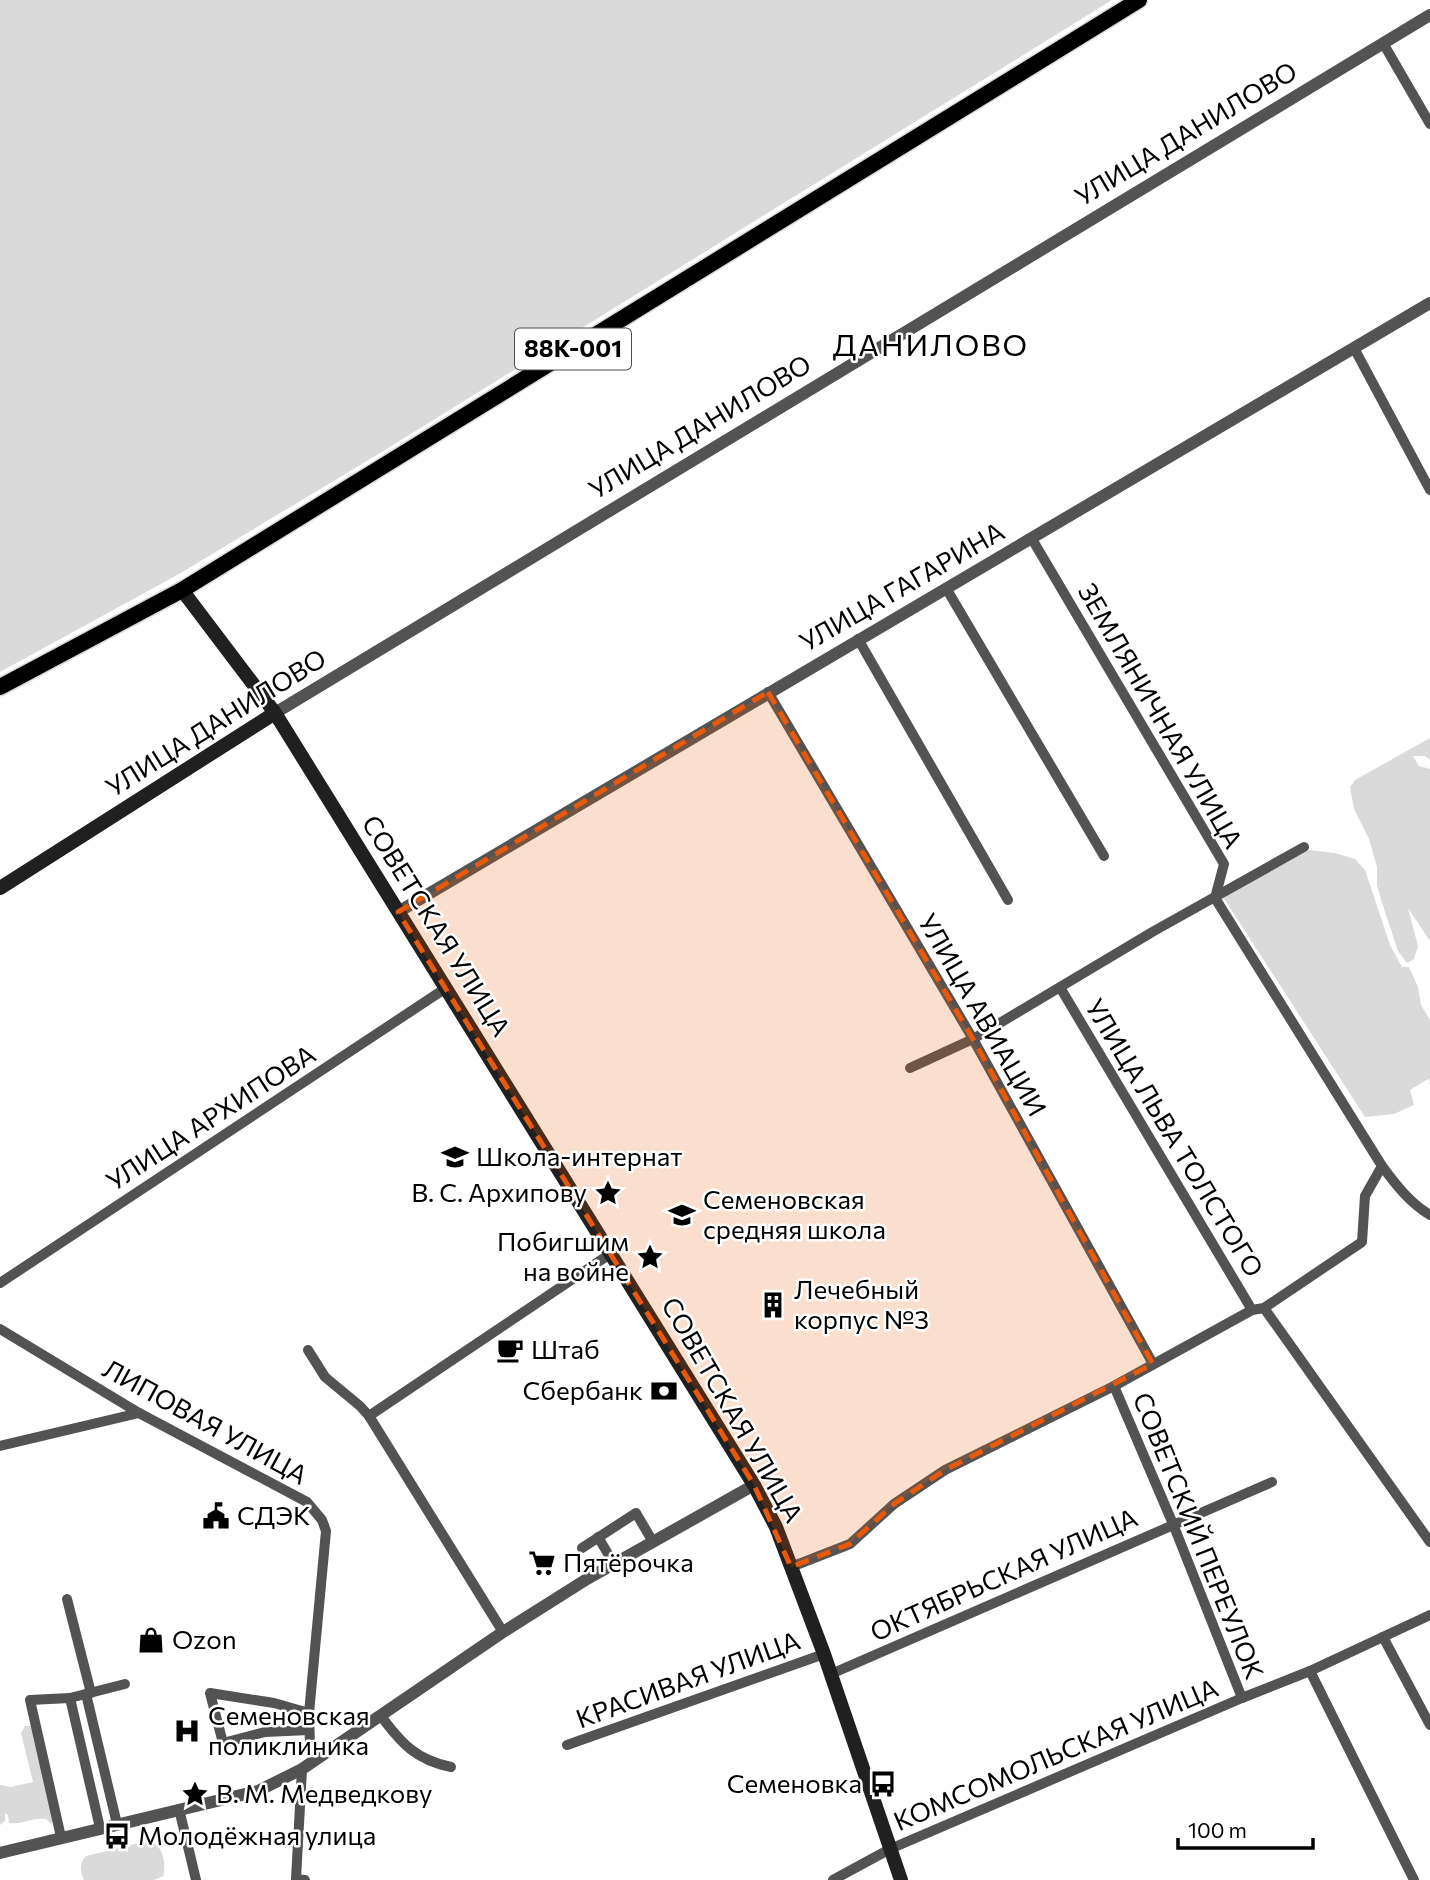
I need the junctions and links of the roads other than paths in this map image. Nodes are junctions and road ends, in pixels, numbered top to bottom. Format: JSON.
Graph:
{"nodes":[{"id":1,"x":1139,"y":0,"type":"edge"},
{"id":2,"x":1430,"y":15,"type":"edge"},
{"id":3,"x":1383,"y":43,"type":"junction"},
{"id":4,"x":1430,"y":124,"type":"edge"},
{"id":5,"x":1430,"y":304,"type":"edge"},
{"id":6,"x":1354,"y":348,"type":"junction"},
{"id":7,"x":1430,"y":491,"type":"edge"},
{"id":8,"x":1032,"y":538,"type":"junction"},
{"id":9,"x":946,"y":588,"type":"junction"},
{"id":10,"x":182,"y":590,"type":"junction"},
{"id":11,"x":858,"y":639,"type":"junction"},
{"id":12,"x":0,"y":687,"type":"edge"},
{"id":13,"x":768,"y":692,"type":"junction"},
{"id":14,"x":275,"y":713,"type":"junction"},
{"id":15,"x":1304,"y":848,"type":"dead end"},
{"id":16,"x":1104,"y":856,"type":"dead end"},
{"id":17,"x":0,"y":888,"type":"edge"},
{"id":18,"x":1215,"y":898,"type":"junction"},
{"id":19,"x":1008,"y":900,"type":"dead end"},
{"id":20,"x":398,"y":912,"type":"junction"},
{"id":21,"x":446,"y":988,"type":"junction"},
{"id":22,"x":1061,"y":989,"type":"junction"},
{"id":23,"x":973,"y":1039,"type":"junction"},
{"id":24,"x":910,"y":1068,"type":"dead end"},
{"id":25,"x":1382,"y":1166,"type":"junction"},
{"id":26,"x":1430,"y":1215,"type":"edge"},
{"id":27,"x":610,"y":1254,"type":"junction"},
{"id":28,"x":0,"y":1283,"type":"edge"},
{"id":29,"x":1264,"y":1308,"type":"junction"},
{"id":30,"x":1252,"y":1310,"type":"junction"},
{"id":31,"x":0,"y":1329,"type":"edge"},
{"id":32,"x":308,"y":1350,"type":"dead end"},
{"id":33,"x":1153,"y":1364,"type":"junction"},
{"id":34,"x":1114,"y":1385,"type":"junction"},
{"id":35,"x":139,"y":1413,"type":"junction"},
{"id":36,"x":369,"y":1416,"type":"junction"},
{"id":37,"x":0,"y":1446,"type":"edge"},
{"id":38,"x":1272,"y":1482,"type":"dead end"},
{"id":39,"x":754,"y":1485,"type":"junction"},
{"id":40,"x":1173,"y":1524,"type":"junction"},
{"id":41,"x":598,"y":1537,"type":"junction"},
{"id":42,"x":653,"y":1542,"type":"junction"},
{"id":43,"x":1430,"y":1542,"type":"edge"},
{"id":44,"x":582,"y":1548,"type":"dead end"},
{"id":45,"x":614,"y":1564,"type":"junction"},
{"id":46,"x":791,"y":1567,"type":"junction"},
{"id":47,"x":67,"y":1599,"type":"dead end"},
{"id":48,"x":1430,"y":1615,"type":"edge"},
{"id":49,"x":503,"y":1632,"type":"junction"},
{"id":50,"x":1383,"y":1637,"type":"junction"},
{"id":51,"x":824,"y":1654,"type":"junction"},
{"id":52,"x":1310,"y":1671,"type":"junction"},
{"id":53,"x":831,"y":1674,"type":"junction"},
{"id":54,"x":125,"y":1684,"type":"dead end"},
{"id":55,"x":88,"y":1694,"type":"junction"},
{"id":56,"x":70,"y":1698,"type":"junction"},
{"id":57,"x":1242,"y":1698,"type":"junction"},
{"id":58,"x":309,"y":1713,"type":"junction"},
{"id":59,"x":381,"y":1716,"type":"junction"},
{"id":60,"x":1430,"y":1725,"type":"edge"},
{"id":61,"x":309,"y":1730,"type":"junction"},
{"id":62,"x":567,"y":1745,"type":"dead end"},
{"id":63,"x":315,"y":1760,"type":"junction"},
{"id":64,"x":451,"y":1767,"type":"dead end"},
{"id":65,"x":302,"y":1769,"type":"junction"},
{"id":66,"x":179,"y":1809,"type":"junction"},
{"id":67,"x":117,"y":1824,"type":"junction"},
{"id":68,"x":100,"y":1828,"type":"junction"},
{"id":69,"x":61,"y":1837,"type":"junction"},
{"id":70,"x":890,"y":1849,"type":"junction"},
{"id":71,"x":0,"y":1853,"type":"edge"},
{"id":72,"x":196,"y":1880,"type":"edge"},
{"id":73,"x":305,"y":1880,"type":"edge"},
{"id":74,"x":833,"y":1880,"type":"edge"},
{"id":75,"x":901,"y":1880,"type":"edge"},
{"id":76,"x":1414,"y":1880,"type":"edge"}],
"edges":[{"from":1,"to":10,"type":"main road","number":"88К-001"},
{"from":2,"to":3,"type":"street","name":"УЛИЦА ДАНИЛОВО"},
{"from":3,"to":4,"type":"street"},
{"from":3,"to":14,"type":"street","name":"УЛИЦА ДАНИЛОВО"},
{"from":5,"to":6,"type":"street","name":"УЛИЦА ГАГАРИНА"},
{"from":6,"to":7,"type":"street"},
{"from":6,"to":8,"type":"street","name":"УЛИЦА ГАГАРИНА"},
{"from":8,"to":9,"type":"street","name":"УЛИЦА ГАГАРИНА"},
{"from":8,"to":18,"type":"street","name":"ЗЕМЛЯНИЧНАЯ УЛИЦА"},
{"from":9,"to":11,"type":"street","name":"УЛИЦА ГАГАРИНА"},
{"from":9,"to":16,"type":"street"},
{"from":10,"to":12,"type":"main road","number":"88К-001"},
{"from":10,"to":14,"type":"main road","name":"СОВЕТСКАЯ УЛИЦА"},
{"from":11,"to":13,"type":"street","name":"УЛИЦА ГАГАРИНА"},
{"from":11,"to":19,"type":"street"},
{"from":13,"to":20,"type":"street","name":"УЛИЦА ГАГАРИНА"},
{"from":13,"to":23,"type":"street","name":"УЛИЦА АВИАЦИИ"},
{"from":14,"to":17,"type":"main road","name":"УЛИЦА ДАНИЛОВО"},
{"from":14,"to":20,"type":"main road","name":"СОВЕТСКАЯ УЛИЦА"},
{"from":15,"to":18,"type":"street"},
{"from":18,"to":22,"type":"street"},
{"from":18,"to":25,"type":"street"},
{"from":20,"to":21,"type":"main road","name":"СОВЕТСКАЯ УЛИЦА"},
{"from":21,"to":27,"type":"main road","name":"СОВЕТСКАЯ УЛИЦА"},
{"from":21,"to":28,"type":"street","name":"УЛИЦА АРХИПОВА"},
{"from":22,"to":23,"type":"street"},
{"from":22,"to":30,"type":"street","name":"УЛИЦА ЛЬВА ТОЛСТОГО"},
{"from":23,"to":24,"type":"street"},
{"from":23,"to":33,"type":"street","name":"УЛИЦА АВИАЦИИ"},
{"from":25,"to":26,"type":"street"},
{"from":25,"to":29,"type":"street"},
{"from":27,"to":36,"type":"street"},
{"from":27,"to":39,"type":"main road","name":"СОВЕТСКАЯ УЛИЦА"},
{"from":29,"to":30,"type":"street"},
{"from":29,"to":43,"type":"street"},
{"from":30,"to":33,"type":"street"},
{"from":31,"to":35,"type":"street","name":"ЛИПОВАЯ УЛИЦА"},
{"from":32,"to":36,"type":"street"},
{"from":33,"to":34,"type":"street"},
{"from":34,"to":40,"type":"street","name":"СОВЕТСКИЙ ПЕРЕУЛОК"},
{"from":34,"to":46,"type":"street","name":"СОВЕТСКИЙ ПЕРЕУЛОК"},
{"from":35,"to":37,"type":"street"},
{"from":35,"to":58,"type":"street","name":"ЛИПОВАЯ УЛИЦА"},
{"from":36,"to":49,"type":"street"},
{"from":38,"to":40,"type":"street","name":"ОКТЯБРЬСКАЯ УЛИЦА"},
{"from":39,"to":42,"type":"street"},
{"from":39,"to":46,"type":"main road","name":"СОВЕТСКАЯ УЛИЦА"},
{"from":40,"to":53,"type":"street","name":"ОКТЯБРЬСКАЯ УЛИЦА"},
{"from":40,"to":57,"type":"street","name":"СОВЕТСКИЙ ПЕРЕУЛОК"},
{"from":41,"to":42,"type":"street"},
{"from":41,"to":44,"type":"street"},
{"from":41,"to":45,"type":"street"},
{"from":42,"to":45,"type":"street"},
{"from":45,"to":49,"type":"street"},
{"from":46,"to":51,"type":"main road","name":"СОВЕТСКАЯ УЛИЦА"},
{"from":47,"to":55,"type":"street"},
{"from":48,"to":50,"type":"street","name":"КОМСОМОЛЬСКАЯ УЛИЦА"},
{"from":49,"to":59,"type":"street"},
{"from":50,"to":52,"type":"street","name":"КОМСОМОЛЬСКАЯ УЛИЦА"},
{"from":50,"to":60,"type":"street"},
{"from":51,"to":53,"type":"main road","name":"СОВЕТСКАЯ УЛИЦА"},
{"from":51,"to":62,"type":"street","name":"КРАСИВАЯ УЛИЦА"},
{"from":52,"to":57,"type":"street","name":"КОМСОМОЛЬСКАЯ УЛИЦА"},
{"from":52,"to":76,"type":"street"},
{"from":53,"to":70,"type":"main road","name":"СОВЕТСКАЯ УЛИЦА"},
{"from":54,"to":55,"type":"street"},
{"from":55,"to":56,"type":"street"},
{"from":55,"to":67,"type":"street"},
{"from":56,"to":68,"type":"street"},
{"from":56,"to":69,"type":"street"},
{"from":57,"to":70,"type":"street","name":"КОМСОМОЛЬСКАЯ УЛИЦА"},
{"from":58,"to":61,"type":"street","name":"ЛИПОВАЯ УЛИЦА"},
{"from":58,"to":61,"type":"street"},
{"from":59,"to":63,"type":"street"},
{"from":59,"to":64,"type":"street"},
{"from":61,"to":63,"type":"street","name":"ЛИПОВАЯ УЛИЦА"},
{"from":63,"to":65,"type":"street"},
{"from":65,"to":66,"type":"street"},
{"from":65,"to":73,"type":"street"},
{"from":66,"to":67,"type":"street"},
{"from":66,"to":72,"type":"street"},
{"from":67,"to":68,"type":"street"},
{"from":68,"to":69,"type":"street"},
{"from":69,"to":71,"type":"street"},
{"from":70,"to":74,"type":"street","name":"КОМСОМОЛЬСКАЯ УЛИЦА"},
{"from":70,"to":75,"type":"main road","name":"СОВЕТСКАЯ УЛИЦА"}]}
